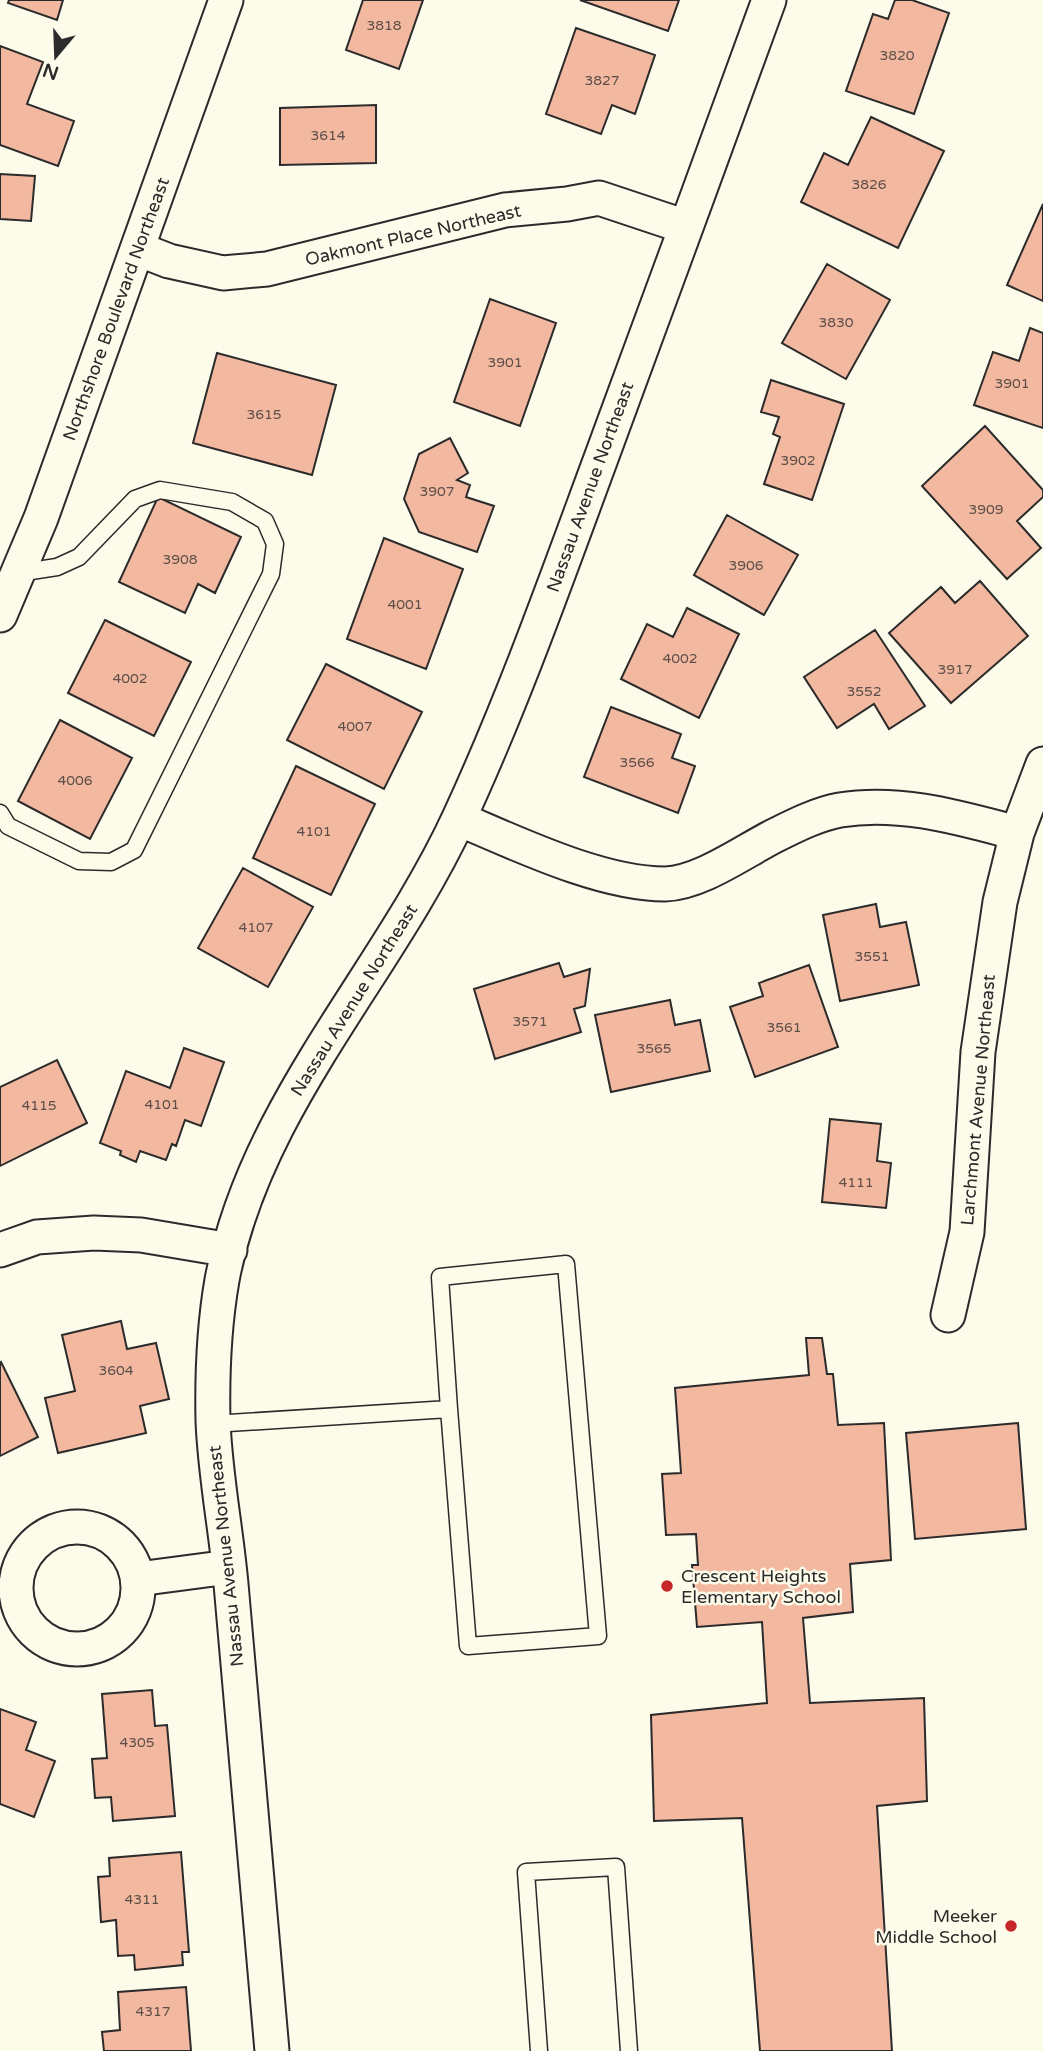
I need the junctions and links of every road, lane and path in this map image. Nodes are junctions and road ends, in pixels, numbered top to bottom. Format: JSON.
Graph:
{"nodes":[{"id":1,"x":226,"y":0,"type":"edge"},
{"id":2,"x":769,"y":0,"type":"edge"},
{"id":3,"x":686,"y":227,"type":"junction"},
{"id":4,"x":138,"y":249,"type":"junction"},
{"id":5,"x":18,"y":573,"type":"junction"},
{"id":6,"x":0,"y":615,"type":"edge"},
{"id":7,"x":1043,"y":764,"type":"edge"},
{"id":8,"x":0,"y":813,"type":"edge"},
{"id":9,"x":459,"y":819,"type":"junction"},
{"id":10,"x":1017,"y":833,"type":"junction"},
{"id":11,"x":0,"y":1250,"type":"edge"},
{"id":12,"x":230,"y":1250,"type":"junction"},
{"id":13,"x":948,"y":1315,"type":"dead end"},
{"id":14,"x":449,"y":1409,"type":"junction"},
{"id":15,"x":213,"y":1424,"type":"junction"},
{"id":16,"x":229,"y":1567,"type":"junction"},
{"id":17,"x":138,"y":1580,"type":"dead end"},
{"id":18,"x":272,"y":2051,"type":"edge"},
{"id":19,"x":540,"y":2051,"type":"edge"},
{"id":20,"x":629,"y":2051,"type":"edge"}],
"edges":[{"from":1,"to":4,"type":"street","name":"Northshore Boulevard Northeast"},
{"from":2,"to":3,"type":"street","name":"Nassau Avenue Northeast"},
{"from":3,"to":4,"type":"street","name":"Oakmont Place Northeast"},
{"from":3,"to":9,"type":"street","name":"Nassau Avenue Northeast"},
{"from":4,"to":5,"type":"street","name":"Northshore Boulevard Northeast"},
{"from":5,"to":6,"type":"street","name":"Northshore Boulevard Northeast"},
{"from":5,"to":8,"type":"lane"},
{"from":7,"to":10,"type":"street","name":"Larchmont Avenue Northeast"},
{"from":9,"to":10,"type":"street"},
{"from":9,"to":12,"type":"street","name":"Nassau Avenue Northeast"},
{"from":10,"to":13,"type":"street","name":"Larchmont Avenue Northeast"},
{"from":11,"to":12,"type":"street"},
{"from":12,"to":15,"type":"street","name":"Nassau Avenue Northeast"},
{"from":14,"to":14,"type":"lane"},
{"from":14,"to":15,"type":"lane"},
{"from":15,"to":16,"type":"street","name":"Nassau Avenue Northeast"},
{"from":16,"to":17,"type":"street"},
{"from":16,"to":18,"type":"street","name":"Nassau Avenue Northeast"},
{"from":19,"to":20,"type":"lane"}]}
